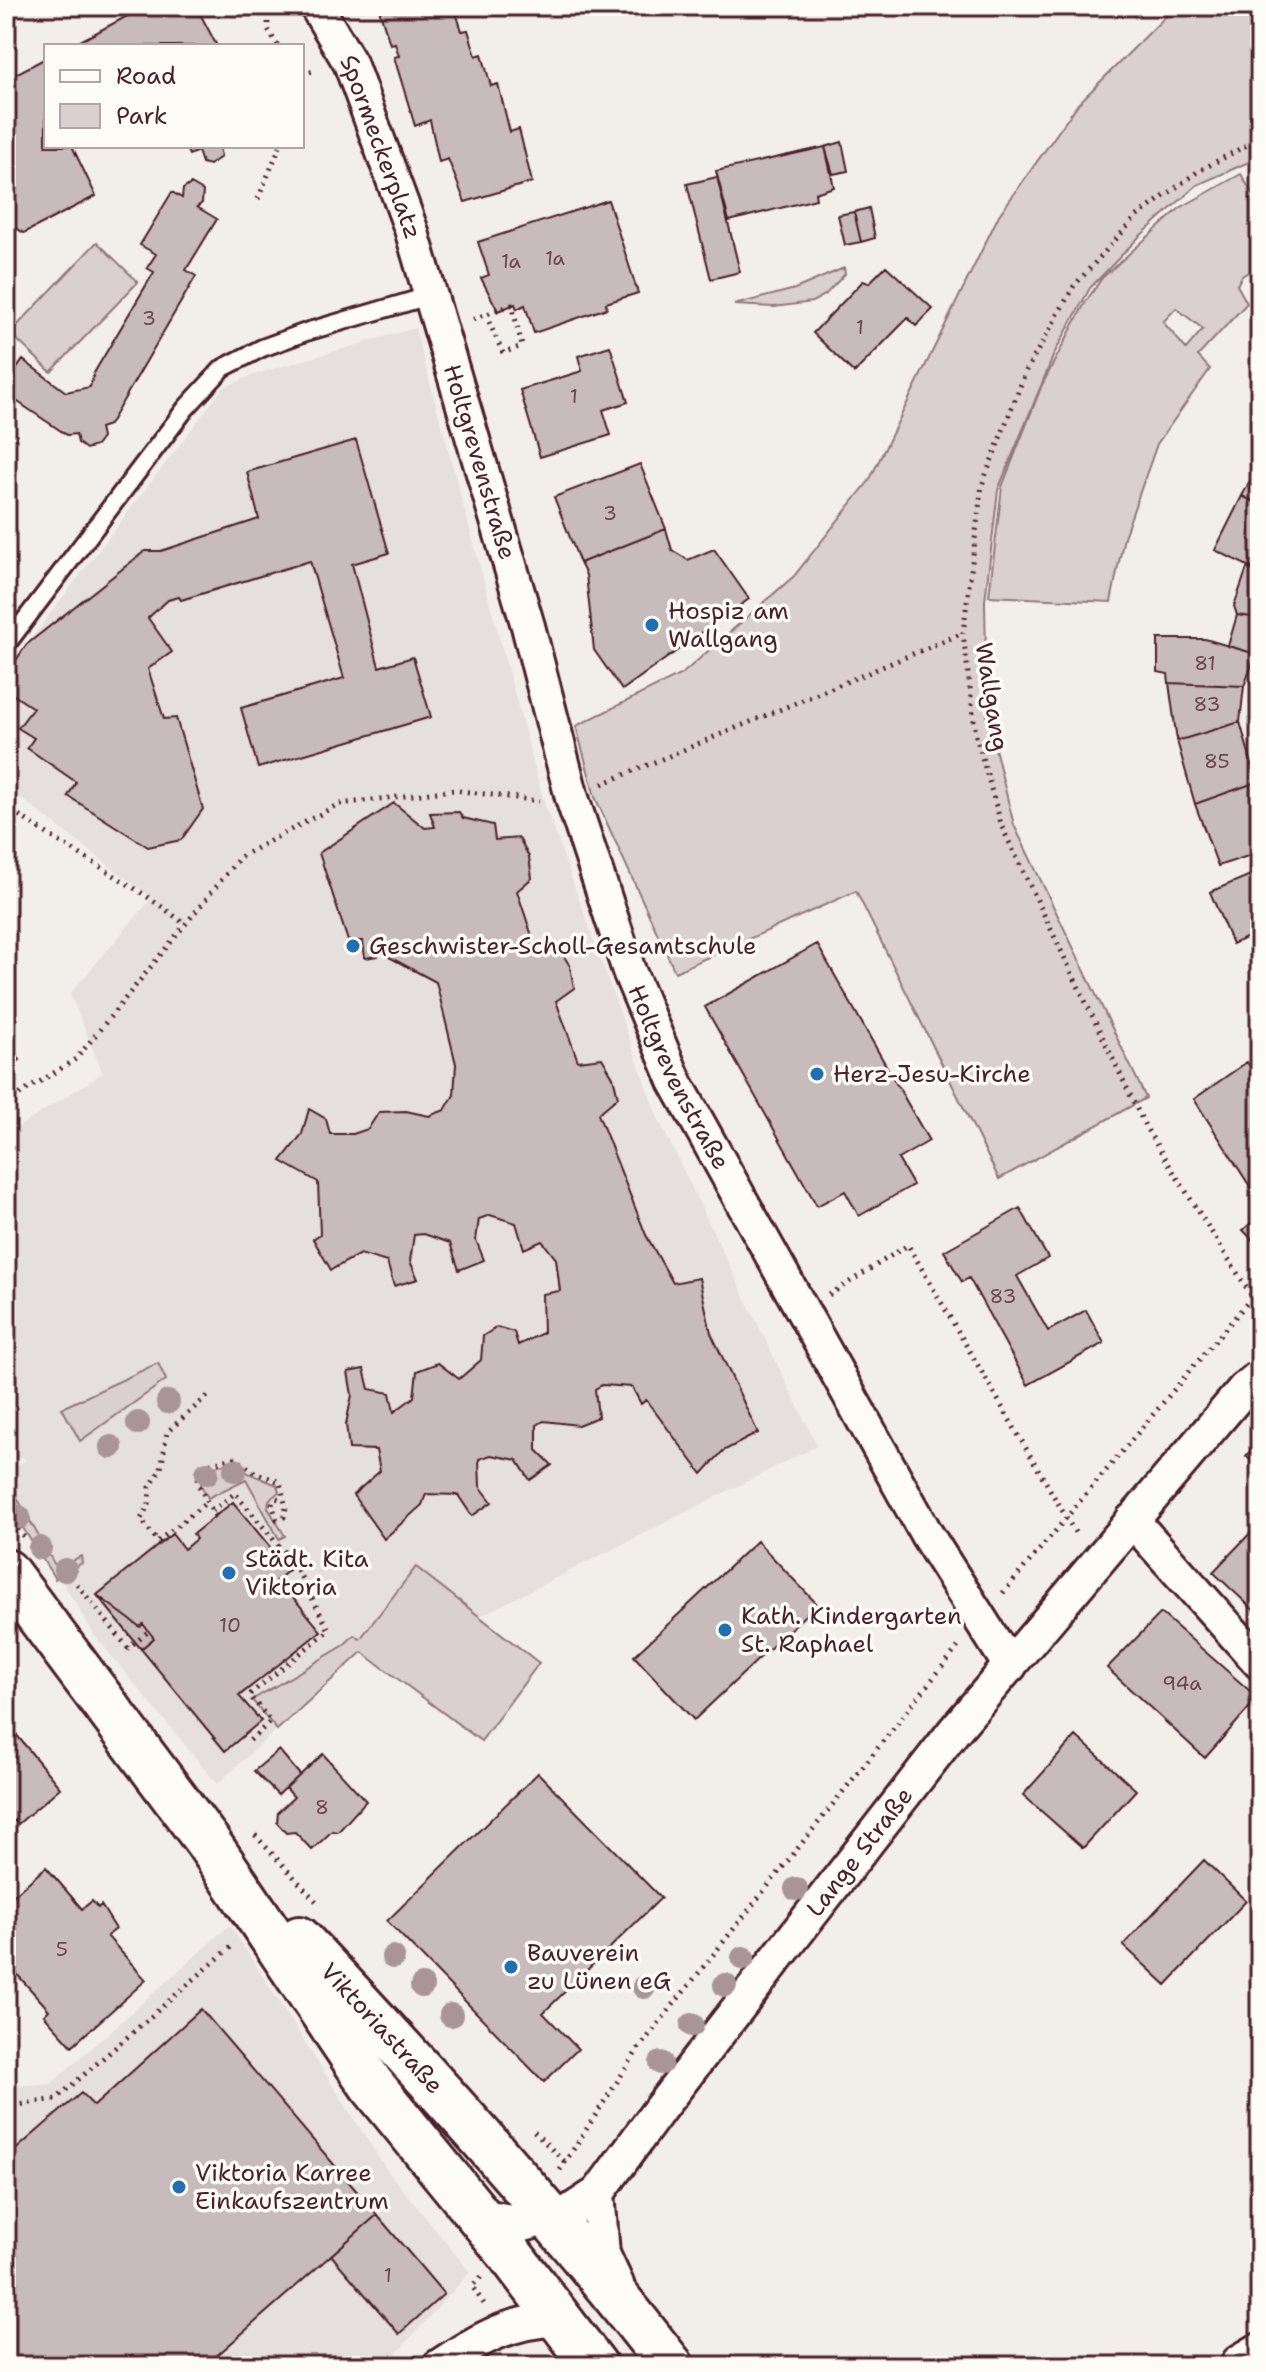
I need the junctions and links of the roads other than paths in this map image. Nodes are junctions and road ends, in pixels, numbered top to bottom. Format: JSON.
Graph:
{"nodes":[{"id":1,"x":316,"y":6,"type":"edge"},
{"id":2,"x":432,"y":295,"type":"junction"},
{"id":3,"x":6,"y":645,"type":"edge"},
{"id":4,"x":1260,"y":1376,"type":"edge"},
{"id":5,"x":1132,"y":1520,"type":"junction"},
{"id":6,"x":17,"y":1558,"type":"edge"},
{"id":7,"x":1260,"y":1663,"type":"edge"},
{"id":8,"x":1010,"y":1666,"type":"junction"},
{"id":9,"x":207,"y":1841,"type":"junction"},
{"id":10,"x":598,"y":2193,"type":"junction"},
{"id":11,"x":478,"y":2215,"type":"junction"},
{"id":12,"x":550,"y":2220,"type":"junction"},
{"id":13,"x":628,"y":2309,"type":"junction"},
{"id":14,"x":560,"y":2320,"type":"junction"},
{"id":15,"x":1260,"y":2356,"type":"edge"},
{"id":16,"x":439,"y":2366,"type":"edge"},
{"id":17,"x":595,"y":2366,"type":"edge"},
{"id":18,"x":671,"y":2366,"type":"edge"},
{"id":19,"x":1243,"y":2366,"type":"edge"}],
"edges":[{"from":1,"to":2,"type":"street","name":"Spormeckerplatz"},
{"from":2,"to":3,"type":"lane"},
{"from":2,"to":8,"type":"street","name":"Holtgrevenstraße"},
{"from":4,"to":5,"type":"street","name":"Lange Straße"},
{"from":5,"to":7,"type":"street"},
{"from":5,"to":8,"type":"street","name":"Lange Straße"},
{"from":6,"to":9,"type":"main road","name":"Viktoriastraße"},
{"from":8,"to":10,"type":"street","name":"Lange Straße"},
{"from":9,"to":11,"type":"main road","name":"Viktoriastraße"},
{"from":9,"to":12,"type":"main road","name":"Viktoriastraße"},
{"from":10,"to":12,"type":"street","name":"Lange Straße"},
{"from":10,"to":13,"type":"street"},
{"from":11,"to":12,"type":"street"},
{"from":11,"to":14,"type":"main road","name":"Viktoriastraße"},
{"from":12,"to":13,"type":"main road","name":"Viktoriastraße"},
{"from":13,"to":18,"type":"main road","name":"Viktoriastraße"},
{"from":14,"to":16,"type":"street"},
{"from":14,"to":17,"type":"main road","name":"Viktoriastraße"},
{"from":15,"to":19,"type":"main road"}]}
